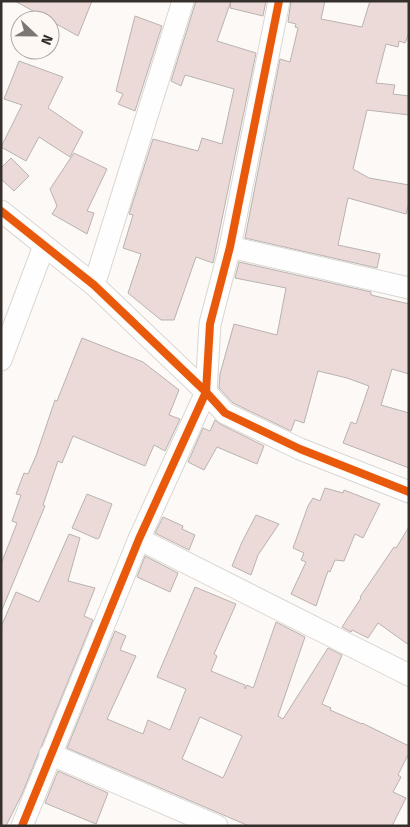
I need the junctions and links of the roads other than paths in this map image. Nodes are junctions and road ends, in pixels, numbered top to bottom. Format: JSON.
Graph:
{"nodes":[{"id":1,"x":183,"y":1,"type":"edge"},
{"id":2,"x":279,"y":1,"type":"edge"},
{"id":3,"x":1,"y":211,"type":"edge"},
{"id":4,"x":44,"y":246,"type":"junction"},
{"id":5,"x":230,"y":247,"type":"junction"},
{"id":6,"x":94,"y":285,"type":"junction"},
{"id":7,"x":409,"y":287,"type":"edge"},
{"id":8,"x":1,"y":360,"type":"edge"},
{"id":9,"x":206,"y":392,"type":"junction"},
{"id":10,"x":409,"y":492,"type":"edge"},
{"id":11,"x":139,"y":539,"type":"junction"},
{"id":12,"x":409,"y":675,"type":"edge"},
{"id":13,"x":50,"y":754,"type":"junction"},
{"id":14,"x":22,"y":826,"type":"edge"},
{"id":15,"x":216,"y":826,"type":"edge"}],
"edges":[{"from":1,"to":6,"type":"street"},
{"from":2,"to":5,"type":"street"},
{"from":3,"to":4,"type":"street"},
{"from":4,"to":6,"type":"street"},
{"from":4,"to":8,"type":"street"},
{"from":5,"to":7,"type":"street"},
{"from":5,"to":9,"type":"street"},
{"from":6,"to":9,"type":"street"},
{"from":9,"to":10,"type":"street"},
{"from":9,"to":11,"type":"street"},
{"from":11,"to":12,"type":"street"},
{"from":11,"to":13,"type":"street"},
{"from":13,"to":14,"type":"street"},
{"from":13,"to":15,"type":"street"}]}
